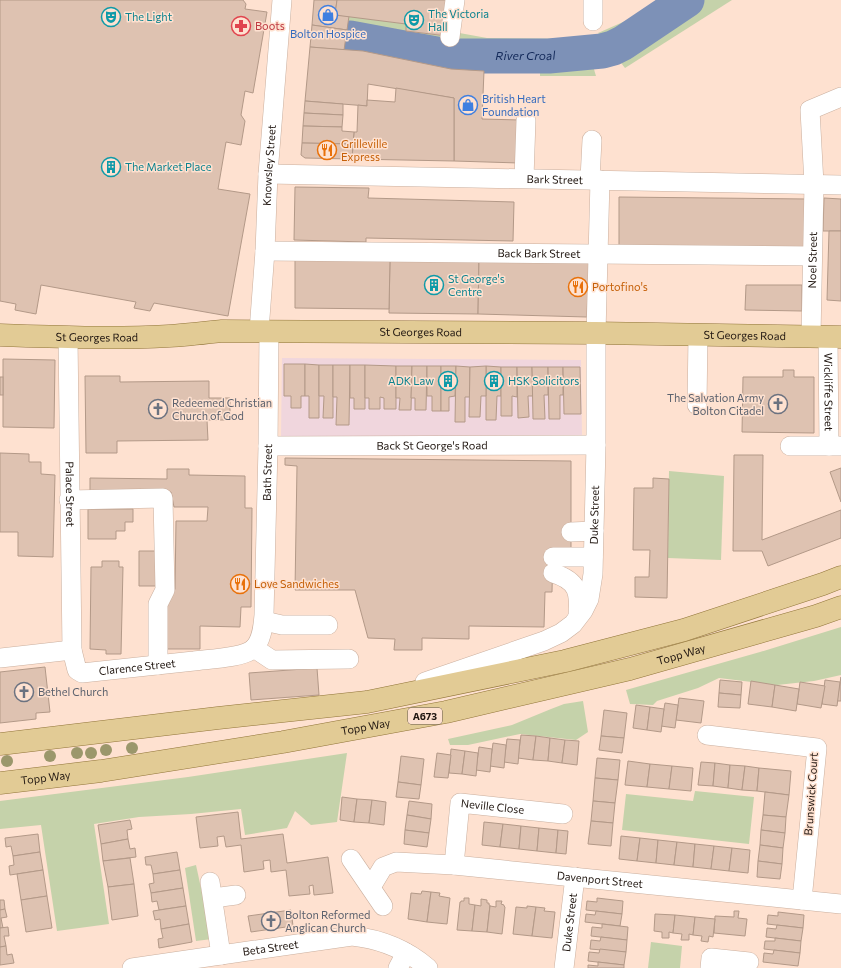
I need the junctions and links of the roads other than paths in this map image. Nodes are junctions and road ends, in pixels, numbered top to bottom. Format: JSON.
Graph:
{"nodes":[{"id":1,"x":282,"y":0,"type":"edge"},
{"id":2,"x":455,"y":0,"type":"edge"},
{"id":3,"x":593,"y":0,"type":"edge"},
{"id":4,"x":593,"y":21,"type":"dead end"},
{"id":5,"x":450,"y":37,"type":"dead end"},
{"id":6,"x":841,"y":97,"type":"edge"},
{"id":7,"x":526,"y":120,"type":"dead end"},
{"id":8,"x":592,"y":140,"type":"dead end"},
{"id":9,"x":268,"y":174,"type":"junction"},
{"id":10,"x":524,"y":178,"type":"junction"},
{"id":11,"x":595,"y":180,"type":"junction"},
{"id":12,"x":814,"y":184,"type":"junction"},
{"id":13,"x":841,"y":184,"type":"edge"},
{"id":14,"x":265,"y":251,"type":"junction"},
{"id":15,"x":598,"y":254,"type":"junction"},
{"id":16,"x":812,"y":256,"type":"junction"},
{"id":17,"x":264,"y":331,"type":"junction"},
{"id":18,"x":596,"y":333,"type":"junction"},
{"id":19,"x":0,"y":335,"type":"edge"},
{"id":20,"x":698,"y":335,"type":"junction"},
{"id":21,"x":827,"y":337,"type":"edge"},
{"id":22,"x":68,"y":338,"type":"junction"},
{"id":23,"x":697,"y":404,"type":"dead end"},
{"id":24,"x":596,"y":445,"type":"junction"},
{"id":25,"x":268,"y":446,"type":"junction"},
{"id":26,"x":790,"y":446,"type":"dead end"},
{"id":27,"x":835,"y":446,"type":"edge"},
{"id":28,"x":69,"y":500,"type":"junction"},
{"id":29,"x":594,"y":531,"type":"junction"},
{"id":30,"x":571,"y":532,"type":"dead end"},
{"id":31,"x":593,"y":566,"type":"junction"},
{"id":32,"x":841,"y":577,"type":"edge"},
{"id":33,"x":841,"y":606,"type":"edge"},
{"id":34,"x":264,"y":618,"type":"junction"},
{"id":35,"x":578,"y":618,"type":"junction"},
{"id":36,"x":328,"y":625,"type":"dead end"},
{"id":37,"x":254,"y":648,"type":"junction"},
{"id":38,"x":72,"y":650,"type":"junction"},
{"id":39,"x":0,"y":658,"type":"edge"},
{"id":40,"x":349,"y":659,"type":"dead end"},
{"id":41,"x":158,"y":665,"type":"junction"},
{"id":42,"x":367,"y":702,"type":"junction"},
{"id":43,"x":707,"y":735,"type":"dead end"},
{"id":44,"x":0,"y":744,"type":"edge"},
{"id":45,"x":0,"y":783,"type":"edge"},
{"id":46,"x":563,"y":814,"type":"dead end"},
{"id":47,"x":351,"y":859,"type":"dead end"},
{"id":48,"x":454,"y":864,"type":"junction"},
{"id":49,"x":575,"y":877,"type":"junction"},
{"id":50,"x":371,"y":887,"type":"junction"},
{"id":51,"x":236,"y":895,"type":"dead end"},
{"id":52,"x":802,"y":900,"type":"junction"},
{"id":53,"x":841,"y":904,"type":"edge"},
{"id":54,"x":383,"y":906,"type":"dead end"},
{"id":55,"x":221,"y":955,"type":"junction"},
{"id":56,"x":402,"y":960,"type":"edge"},
{"id":57,"x":749,"y":962,"type":"dead end"},
{"id":58,"x":132,"y":968,"type":"edge"},
{"id":59,"x":428,"y":968,"type":"edge"},
{"id":60,"x":564,"y":968,"type":"edge"},
{"id":61,"x":710,"y":968,"type":"edge"}],
"edges":[{"from":1,"to":9,"type":"street","name":"Knowsley Street"},
{"from":2,"to":5,"type":"street"},
{"from":3,"to":4,"type":"street"},
{"from":6,"to":12,"type":"street","name":"Noel Street"},
{"from":7,"to":10,"type":"street"},
{"from":8,"to":11,"type":"street","name":"Duke Street"},
{"from":9,"to":10,"type":"street","name":"Bark Street"},
{"from":9,"to":14,"type":"street","name":"Knowsley Street"},
{"from":10,"to":11,"type":"street","name":"Bark Street"},
{"from":11,"to":12,"type":"street","name":"Bark Street"},
{"from":11,"to":15,"type":"street","name":"Duke Street"},
{"from":12,"to":13,"type":"street","name":"Bark Street"},
{"from":12,"to":16,"type":"street","name":"Noel Street"},
{"from":14,"to":15,"type":"street","name":"Back Bark Street"},
{"from":14,"to":17,"type":"street","name":"Knowsley Street"},
{"from":15,"to":16,"type":"street","name":"Back Bark Street"},
{"from":15,"to":18,"type":"street","name":"Duke Street"},
{"from":16,"to":21,"type":"street","name":"Noel Street"},
{"from":17,"to":18,"type":"main road","name":"St Georges Road"},
{"from":17,"to":22,"type":"main road","name":"St Georges Road"},
{"from":17,"to":25,"type":"street","name":"Bath Street"},
{"from":18,"to":20,"type":"main road","name":"St Georges Road"},
{"from":18,"to":24,"type":"street","name":"Duke Street"},
{"from":19,"to":22,"type":"main road","name":"St Georges Road"},
{"from":20,"to":21,"type":"main road","name":"St Georges Road"},
{"from":20,"to":23,"type":"street"},
{"from":21,"to":27,"type":"street","name":"Wickliffe Street"},
{"from":22,"to":28,"type":"street","name":"Palace Street"},
{"from":24,"to":25,"type":"street","name":"Back St George's Road"},
{"from":24,"to":29,"type":"street","name":"Duke Street"},
{"from":25,"to":34,"type":"street","name":"Bath Street"},
{"from":26,"to":27,"type":"street"},
{"from":28,"to":38,"type":"street","name":"Palace Street"},
{"from":28,"to":41,"type":"street"},
{"from":29,"to":30,"type":"street"},
{"from":29,"to":31,"type":"street","name":"Duke Street"},
{"from":31,"to":35,"type":"street","name":"Duke Street"},
{"from":31,"to":35,"type":"street"},
{"from":32,"to":42,"type":"main road","name":"Topp Way","number":"A673"},
{"from":33,"to":45,"type":"main road","name":"Topp Way","number":"A673"},
{"from":34,"to":36,"type":"street"},
{"from":34,"to":37,"type":"street"},
{"from":35,"to":42,"type":"street","name":"Duke Street"},
{"from":37,"to":40,"type":"street"},
{"from":37,"to":41,"type":"street","name":"Clarence Street"},
{"from":38,"to":39,"type":"street"},
{"from":38,"to":41,"type":"street","name":"Clarence Street"},
{"from":42,"to":44,"type":"main road","name":"Topp Way","number":"A673"},
{"from":43,"to":52,"type":"street","name":"Brunswick Court"},
{"from":46,"to":48,"type":"street","name":"Neville Close"},
{"from":47,"to":50,"type":"street"},
{"from":48,"to":49,"type":"street","name":"Davenport Street"},
{"from":48,"to":50,"type":"street","name":"Davenport Street"},
{"from":49,"to":52,"type":"street","name":"Davenport Street"},
{"from":49,"to":60,"type":"street","name":"Duke Street"},
{"from":50,"to":54,"type":"street"},
{"from":51,"to":55,"type":"street"},
{"from":52,"to":53,"type":"street","name":"Davenport Street"},
{"from":55,"to":56,"type":"street","name":"Beta Street"},
{"from":55,"to":58,"type":"street","name":"Beta Street"},
{"from":56,"to":59,"type":"street","name":"Beta Street"},
{"from":57,"to":61,"type":"street"}]}
